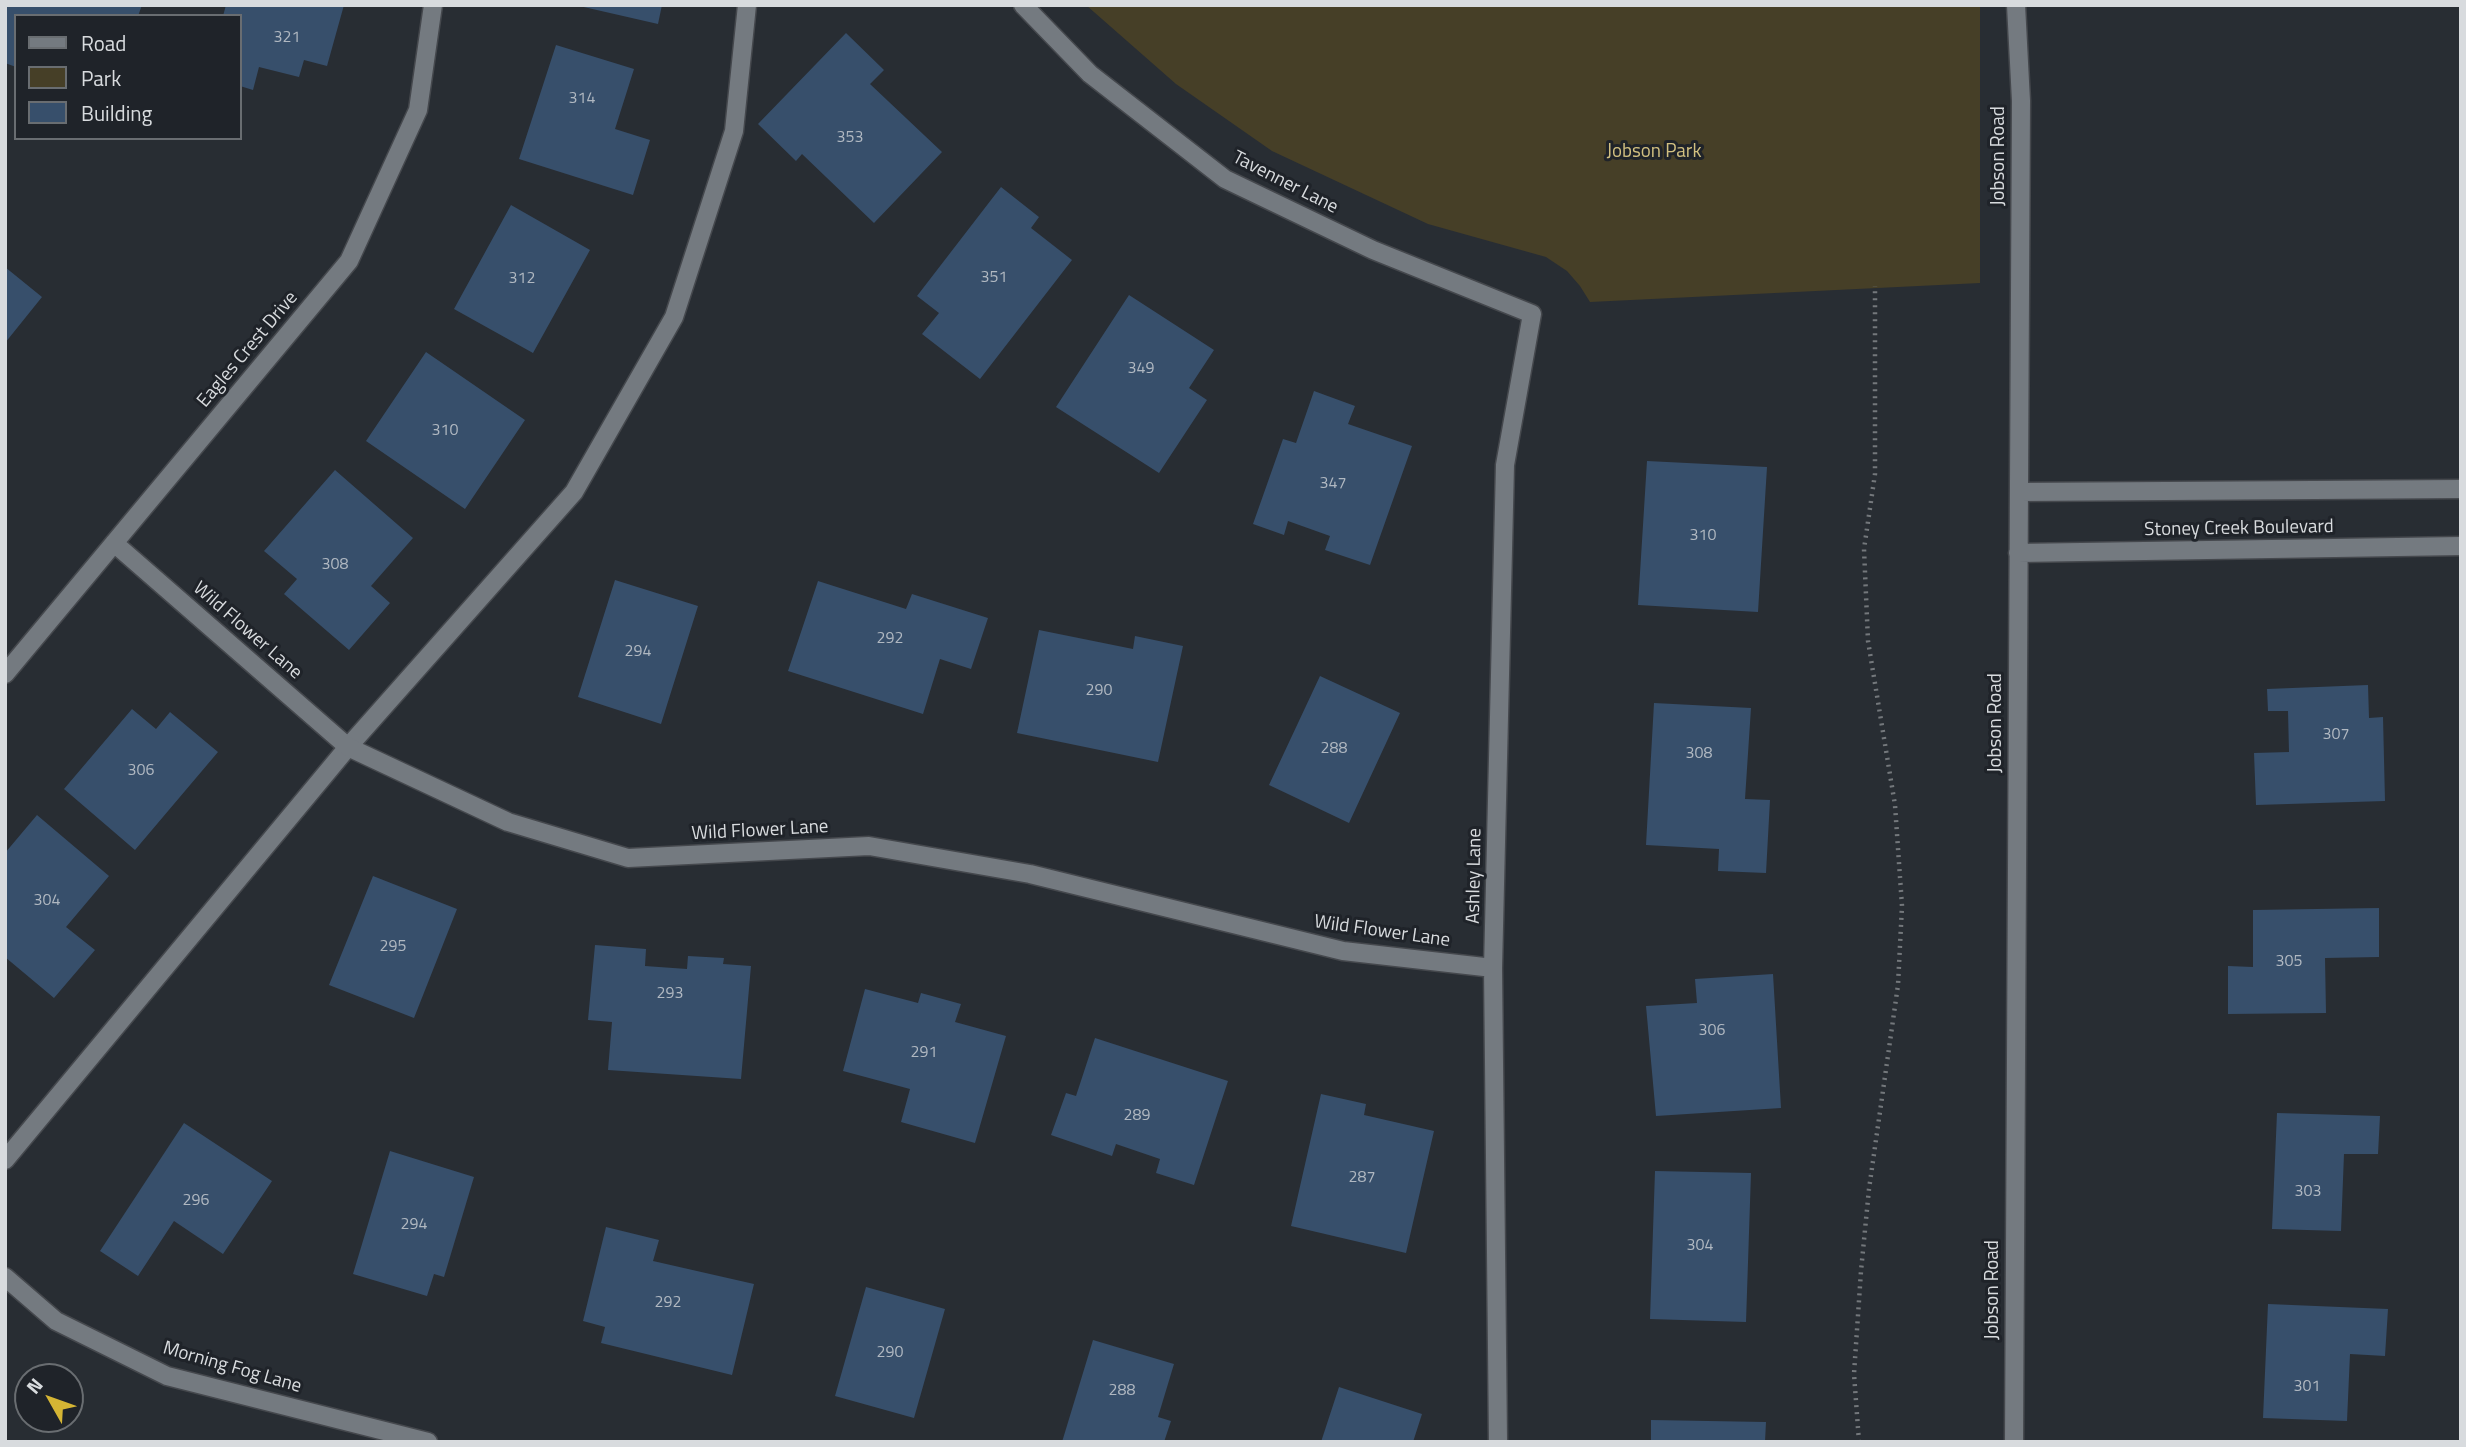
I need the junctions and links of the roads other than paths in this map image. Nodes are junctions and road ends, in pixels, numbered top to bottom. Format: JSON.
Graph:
{"nodes":[{"id":1,"x":433,"y":5,"type":"edge"},
{"id":2,"x":747,"y":5,"type":"edge"},
{"id":3,"x":1023,"y":5,"type":"edge"},
{"id":4,"x":2016,"y":5,"type":"edge"},
{"id":5,"x":1532,"y":313,"type":"joint"},
{"id":6,"x":2461,"y":489,"type":"edge"},
{"id":7,"x":2019,"y":492,"type":"junction"},
{"id":8,"x":114,"y":543,"type":"junction"},
{"id":9,"x":2461,"y":546,"type":"edge"},
{"id":10,"x":2018,"y":553,"type":"junction"},
{"id":11,"x":5,"y":674,"type":"edge"},
{"id":12,"x":348,"y":747,"type":"junction"},
{"id":13,"x":1493,"y":968,"type":"junction"},
{"id":14,"x":5,"y":1160,"type":"edge"},
{"id":15,"x":5,"y":1277,"type":"edge"},
{"id":16,"x":428,"y":1442,"type":"edge"},
{"id":17,"x":1498,"y":1442,"type":"edge"},
{"id":18,"x":2014,"y":1442,"type":"edge"}],
"edges":[{"from":1,"to":8,"type":"street","name":"Eagles Crest Drive"},
{"from":2,"to":12,"type":"street"},
{"from":3,"to":5,"type":"street","name":"Tavenner Lane"},
{"from":4,"to":7,"type":"street","name":"Jobson Road"},
{"from":5,"to":13,"type":"street","name":"Ashley Lane"},
{"from":6,"to":7,"type":"street","name":"Stoney Creek Boulevard"},
{"from":7,"to":10,"type":"street","name":"Jobson Road"},
{"from":8,"to":11,"type":"street","name":"Eagles Crest Drive"},
{"from":8,"to":12,"type":"street","name":"Wild Flower Lane"},
{"from":9,"to":10,"type":"street","name":"Stoney Creek Boulevard"},
{"from":10,"to":18,"type":"street","name":"Jobson Road"},
{"from":12,"to":13,"type":"street","name":"Wild Flower Lane"},
{"from":12,"to":14,"type":"street"},
{"from":13,"to":17,"type":"street","name":"Ashley Lane"},
{"from":15,"to":16,"type":"street","name":"Morning Fog Lane"}]}
